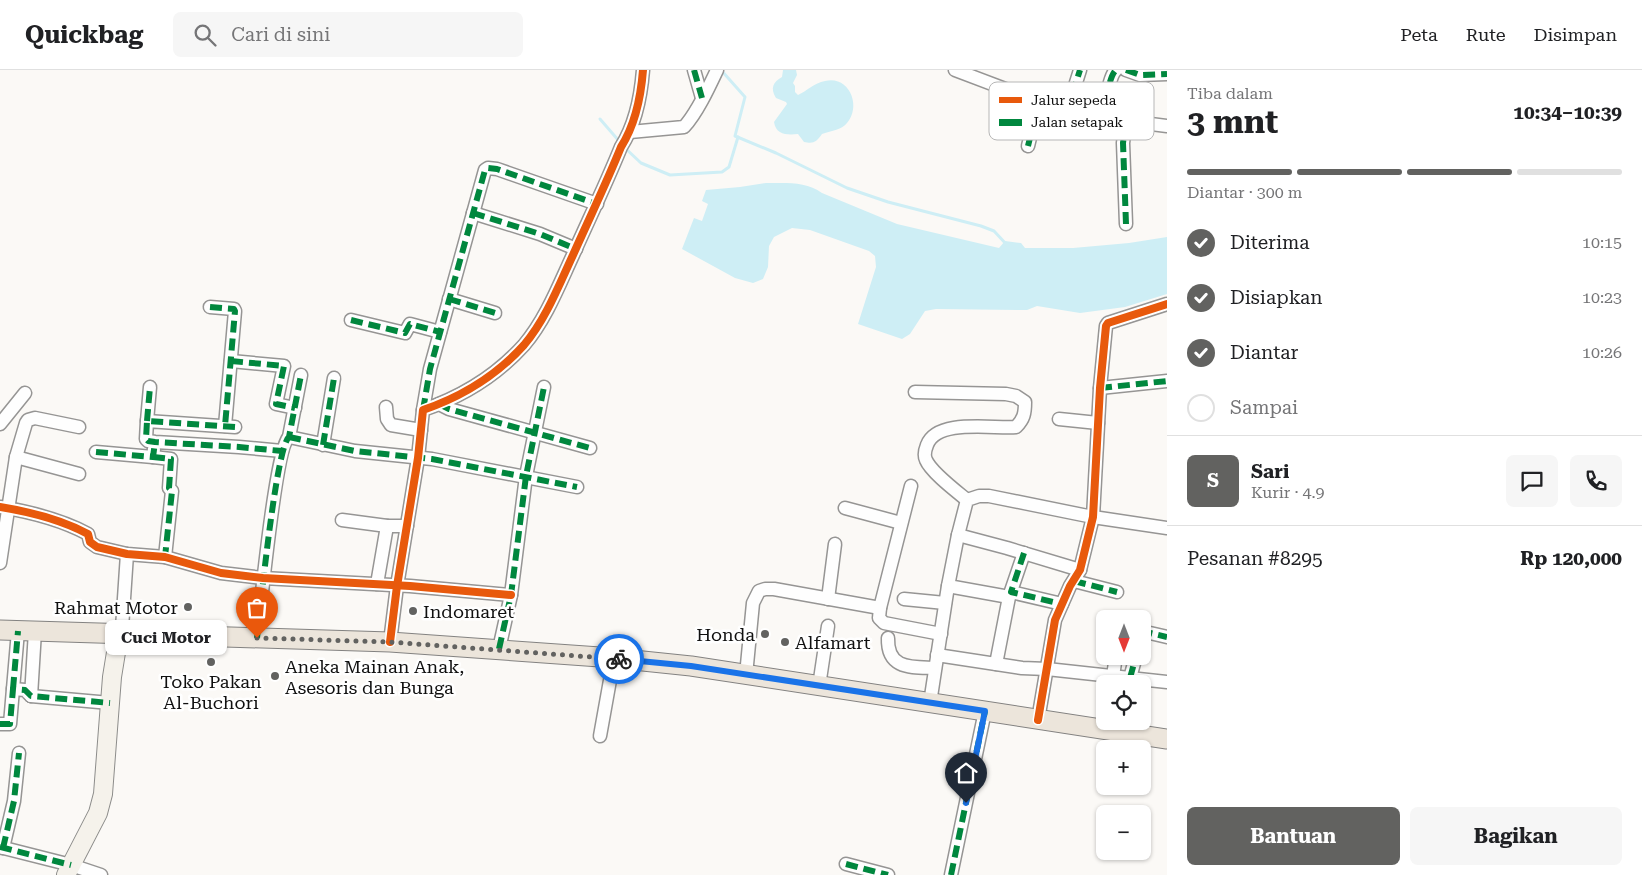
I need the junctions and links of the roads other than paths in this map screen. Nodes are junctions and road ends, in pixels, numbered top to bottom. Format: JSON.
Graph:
{"nodes":[{"id":1,"x":643,"y":70,"type":"edge"},
{"id":2,"x":694,"y":70,"type":"edge"},
{"id":3,"x":717,"y":70,"type":"edge"},
{"id":4,"x":954,"y":70,"type":"edge"},
{"id":5,"x":1080,"y":70,"type":"edge"},
{"id":6,"x":1116,"y":70,"type":"edge"},
{"id":7,"x":1126,"y":70,"type":"edge"},
{"id":8,"x":1167,"y":74,"type":"edge"},
{"id":9,"x":1076,"y":82,"type":"edge"},
{"id":10,"x":1111,"y":82,"type":"edge"},
{"id":11,"x":989,"y":83,"type":"edge"},
{"id":12,"x":702,"y":98,"type":"junction"},
{"id":13,"x":1154,"y":124,"type":"edge"},
{"id":14,"x":1167,"y":126,"type":"edge"},
{"id":15,"x":1029,"y":140,"type":"edge"},
{"id":16,"x":1123,"y":140,"type":"edge"},
{"id":17,"x":625,"y":141,"type":"junction"},
{"id":18,"x":1028,"y":146,"type":"dead end"},
{"id":19,"x":597,"y":204,"type":"junction"},
{"id":20,"x":473,"y":213,"type":"junction"},
{"id":21,"x":1126,"y":224,"type":"dead end"},
{"id":22,"x":576,"y":249,"type":"junction"},
{"id":23,"x":449,"y":299,"type":"junction"},
{"id":24,"x":1167,"y":304,"type":"edge"},
{"id":25,"x":210,"y":307,"type":"dead end"},
{"id":26,"x":495,"y":313,"type":"dead end"},
{"id":27,"x":351,"y":320,"type":"dead end"},
{"id":28,"x":440,"y":332,"type":"junction"},
{"id":29,"x":232,"y":361,"type":"junction"},
{"id":30,"x":301,"y":375,"type":"dead end"},
{"id":31,"x":334,"y":378,"type":"dead end"},
{"id":32,"x":1167,"y":381,"type":"edge"},
{"id":33,"x":150,"y":387,"type":"dead end"},
{"id":34,"x":544,"y":387,"type":"dead end"},
{"id":35,"x":1100,"y":388,"type":"junction"},
{"id":36,"x":915,"y":392,"type":"dead end"},
{"id":37,"x":25,"y":393,"type":"dead end"},
{"id":38,"x":439,"y":404,"type":"junction"},
{"id":39,"x":386,"y":407,"type":"dead end"},
{"id":40,"x":295,"y":408,"type":"junction"},
{"id":41,"x":423,"y":410,"type":"junction"},
{"id":42,"x":1059,"y":419,"type":"dead end"},
{"id":43,"x":147,"y":421,"type":"junction"},
{"id":44,"x":1098,"y":423,"type":"junction"},
{"id":45,"x":0,"y":424,"type":"edge"},
{"id":46,"x":78,"y":427,"type":"dead end"},
{"id":47,"x":421,"y":430,"type":"junction"},
{"id":48,"x":535,"y":432,"type":"junction"},
{"id":49,"x":288,"y":438,"type":"junction"},
{"id":50,"x":155,"y":442,"type":"junction"},
{"id":51,"x":322,"y":444,"type":"junction"},
{"id":52,"x":590,"y":448,"type":"dead end"},
{"id":53,"x":96,"y":452,"type":"dead end"},
{"id":54,"x":282,"y":452,"type":"junction"},
{"id":55,"x":16,"y":457,"type":"junction"},
{"id":56,"x":153,"y":457,"type":"junction"},
{"id":57,"x":418,"y":458,"type":"junction"},
{"id":58,"x":79,"y":474,"type":"dead end"},
{"id":59,"x":526,"y":476,"type":"junction"},
{"id":60,"x":911,"y":486,"type":"dead end"},
{"id":61,"x":578,"y":487,"type":"dead end"},
{"id":62,"x":966,"y":500,"type":"junction"},
{"id":63,"x":4,"y":508,"type":"edge"},
{"id":64,"x":845,"y":508,"type":"dead end"},
{"id":65,"x":1093,"y":517,"type":"junction"},
{"id":66,"x":342,"y":520,"type":"dead end"},
{"id":67,"x":901,"y":522,"type":"junction"},
{"id":68,"x":387,"y":526,"type":"junction"},
{"id":69,"x":407,"y":526,"type":"junction"},
{"id":70,"x":1167,"y":528,"type":"edge"},
{"id":71,"x":958,"y":535,"type":"junction"},
{"id":72,"x":835,"y":544,"type":"dead end"},
{"id":73,"x":1024,"y":553,"type":"junction"},
{"id":74,"x":128,"y":554,"type":"junction"},
{"id":75,"x":164,"y":558,"type":"junction"},
{"id":76,"x":0,"y":563,"type":"edge"},
{"id":77,"x":1077,"y":576,"type":"junction"},
{"id":78,"x":263,"y":578,"type":"junction"},
{"id":79,"x":377,"y":584,"type":"junction"},
{"id":80,"x":397,"y":586,"type":"junction"},
{"id":81,"x":948,"y":586,"type":"junction"},
{"id":82,"x":1118,"y":592,"type":"dead end"},
{"id":83,"x":511,"y":595,"type":"junction"},
{"id":84,"x":1010,"y":595,"type":"junction"},
{"id":85,"x":828,"y":599,"type":"junction"},
{"id":86,"x":904,"y":599,"type":"dead end"},
{"id":87,"x":946,"y":603,"type":"junction"},
{"id":88,"x":1062,"y":604,"type":"junction"},
{"id":89,"x":880,"y":608,"type":"junction"},
{"id":90,"x":828,"y":626,"type":"dead end"},
{"id":91,"x":18,"y":631,"type":"edge"},
{"id":92,"x":1151,"y":633,"type":"edge"},
{"id":93,"x":119,"y":634,"type":"junction"},
{"id":94,"x":941,"y":634,"type":"junction"},
{"id":95,"x":257,"y":638,"type":"junction"},
{"id":96,"x":888,"y":638,"type":"dead end"},
{"id":97,"x":1167,"y":638,"type":"edge"},
{"id":98,"x":390,"y":642,"type":"junction"},
{"id":99,"x":499,"y":649,"type":"junction"},
{"id":100,"x":614,"y":658,"type":"junction"},
{"id":101,"x":936,"y":662,"type":"junction"},
{"id":102,"x":996,"y":664,"type":"junction"},
{"id":103,"x":1047,"y":669,"type":"junction"},
{"id":104,"x":746,"y":675,"type":"junction"},
{"id":105,"x":1104,"y":675,"type":"edge"},
{"id":106,"x":1151,"y":680,"type":"edge"},
{"id":107,"x":1167,"y":682,"type":"edge"},
{"id":108,"x":819,"y":686,"type":"junction"},
{"id":109,"x":12,"y":689,"type":"junction"},
{"id":110,"x":30,"y":696,"type":"junction"},
{"id":111,"x":110,"y":703,"type":"junction"},
{"id":112,"x":930,"y":703,"type":"junction"},
{"id":113,"x":985,"y":711,"type":"junction"},
{"id":114,"x":1038,"y":720,"type":"junction"},
{"id":115,"x":0,"y":724,"type":"edge"},
{"id":116,"x":600,"y":736,"type":"dead end"},
{"id":117,"x":1167,"y":739,"type":"edge"},
{"id":118,"x":19,"y":753,"type":"dead end"},
{"id":119,"x":2,"y":848,"type":"edge"},
{"id":120,"x":846,"y":864,"type":"dead end"},
{"id":121,"x":69,"y":870,"type":"edge"},
{"id":122,"x":101,"y":875,"type":"edge"},
{"id":123,"x":888,"y":875,"type":"edge"},
{"id":124,"x":951,"y":875,"type":"edge"}],
"edges":[{"from":1,"to":17,"type":"street"},
{"from":2,"to":12,"type":"street"},
{"from":3,"to":12,"type":"street"},
{"from":4,"to":11,"type":"street"},
{"from":5,"to":9,"type":"street"},
{"from":6,"to":10,"type":"street"},
{"from":7,"to":8,"type":"street"},
{"from":12,"to":17,"type":"street"},
{"from":13,"to":14,"type":"street"},
{"from":15,"to":18,"type":"street"},
{"from":16,"to":21,"type":"street"},
{"from":17,"to":19,"type":"street"},
{"from":19,"to":20,"type":"street"},
{"from":19,"to":22,"type":"street"},
{"from":20,"to":22,"type":"street"},
{"from":20,"to":23,"type":"street"},
{"from":22,"to":38,"type":"street"},
{"from":23,"to":26,"type":"street"},
{"from":23,"to":28,"type":"street"},
{"from":24,"to":35,"type":"street"},
{"from":25,"to":29,"type":"street"},
{"from":27,"to":28,"type":"street"},
{"from":28,"to":41,"type":"street"},
{"from":29,"to":40,"type":"street"},
{"from":29,"to":43,"type":"street"},
{"from":30,"to":40,"type":"street"},
{"from":31,"to":51,"type":"street"},
{"from":32,"to":35,"type":"street"},
{"from":33,"to":43,"type":"street"},
{"from":34,"to":48,"type":"street"},
{"from":35,"to":44,"type":"street"},
{"from":36,"to":62,"type":"street"},
{"from":37,"to":45,"type":"street"},
{"from":38,"to":41,"type":"street"},
{"from":38,"to":48,"type":"street"},
{"from":39,"to":47,"type":"street"},
{"from":40,"to":49,"type":"street"},
{"from":41,"to":47,"type":"street"},
{"from":42,"to":44,"type":"street"},
{"from":43,"to":50,"type":"street"},
{"from":44,"to":65,"type":"street"},
{"from":46,"to":55,"type":"street"},
{"from":47,"to":57,"type":"street"},
{"from":48,"to":52,"type":"street"},
{"from":48,"to":59,"type":"street"},
{"from":49,"to":51,"type":"street"},
{"from":49,"to":54,"type":"street"},
{"from":50,"to":54,"type":"street"},
{"from":50,"to":56,"type":"street"},
{"from":51,"to":57,"type":"street"},
{"from":53,"to":56,"type":"street"},
{"from":54,"to":78,"type":"street"},
{"from":55,"to":58,"type":"street"},
{"from":55,"to":63,"type":"street"},
{"from":56,"to":75,"type":"street"},
{"from":57,"to":59,"type":"street"},
{"from":57,"to":69,"type":"street"},
{"from":59,"to":61,"type":"street"},
{"from":59,"to":83,"type":"street"},
{"from":60,"to":67,"type":"street"},
{"from":62,"to":65,"type":"street"},
{"from":62,"to":71,"type":"street"},
{"from":63,"to":74,"type":"street"},
{"from":63,"to":76,"type":"street"},
{"from":64,"to":67,"type":"street"},
{"from":65,"to":70,"type":"street"},
{"from":65,"to":77,"type":"street"},
{"from":66,"to":68,"type":"street"},
{"from":67,"to":89,"type":"street"},
{"from":68,"to":69,"type":"street"},
{"from":68,"to":79,"type":"street"},
{"from":69,"to":80,"type":"street"},
{"from":71,"to":73,"type":"street"},
{"from":71,"to":81,"type":"street"},
{"from":72,"to":85,"type":"street"},
{"from":73,"to":77,"type":"street"},
{"from":73,"to":84,"type":"street"},
{"from":74,"to":75,"type":"street"},
{"from":74,"to":93,"type":"street"},
{"from":75,"to":78,"type":"street"},
{"from":77,"to":82,"type":"street"},
{"from":77,"to":88,"type":"street"},
{"from":78,"to":79,"type":"street"},
{"from":78,"to":95,"type":"street"},
{"from":79,"to":80,"type":"street"},
{"from":80,"to":83,"type":"street"},
{"from":80,"to":98,"type":"street"},
{"from":81,"to":84,"type":"street"},
{"from":81,"to":87,"type":"street"},
{"from":83,"to":99,"type":"street"},
{"from":84,"to":88,"type":"street"},
{"from":84,"to":102,"type":"street"},
{"from":85,"to":89,"type":"street"},
{"from":85,"to":104,"type":"street"},
{"from":86,"to":87,"type":"street"},
{"from":87,"to":94,"type":"street"},
{"from":88,"to":103,"type":"street"},
{"from":89,"to":94,"type":"street"},
{"from":90,"to":108,"type":"street"},
{"from":91,"to":93,"type":"main road"},
{"from":91,"to":109,"type":"street"},
{"from":91,"to":110,"type":"street"},
{"from":92,"to":97,"type":"street"},
{"from":93,"to":95,"type":"main road"},
{"from":93,"to":111,"type":"street"},
{"from":94,"to":101,"type":"street"},
{"from":95,"to":98,"type":"main road"},
{"from":96,"to":101,"type":"street"},
{"from":98,"to":99,"type":"main road"},
{"from":99,"to":100,"type":"main road"},
{"from":100,"to":104,"type":"main road"},
{"from":100,"to":116,"type":"street"},
{"from":101,"to":102,"type":"street"},
{"from":101,"to":112,"type":"street"},
{"from":102,"to":103,"type":"street"},
{"from":103,"to":105,"type":"street"},
{"from":103,"to":114,"type":"street"},
{"from":104,"to":108,"type":"main road"},
{"from":106,"to":107,"type":"street"},
{"from":108,"to":112,"type":"main road"},
{"from":109,"to":110,"type":"street"},
{"from":109,"to":115,"type":"street"},
{"from":110,"to":111,"type":"street"},
{"from":111,"to":121,"type":"street"},
{"from":112,"to":113,"type":"main road"},
{"from":113,"to":114,"type":"main road"},
{"from":113,"to":124,"type":"street"},
{"from":114,"to":117,"type":"main road"},
{"from":118,"to":119,"type":"street"},
{"from":119,"to":121,"type":"street"},
{"from":120,"to":123,"type":"street"},
{"from":121,"to":122,"type":"street"}]}
